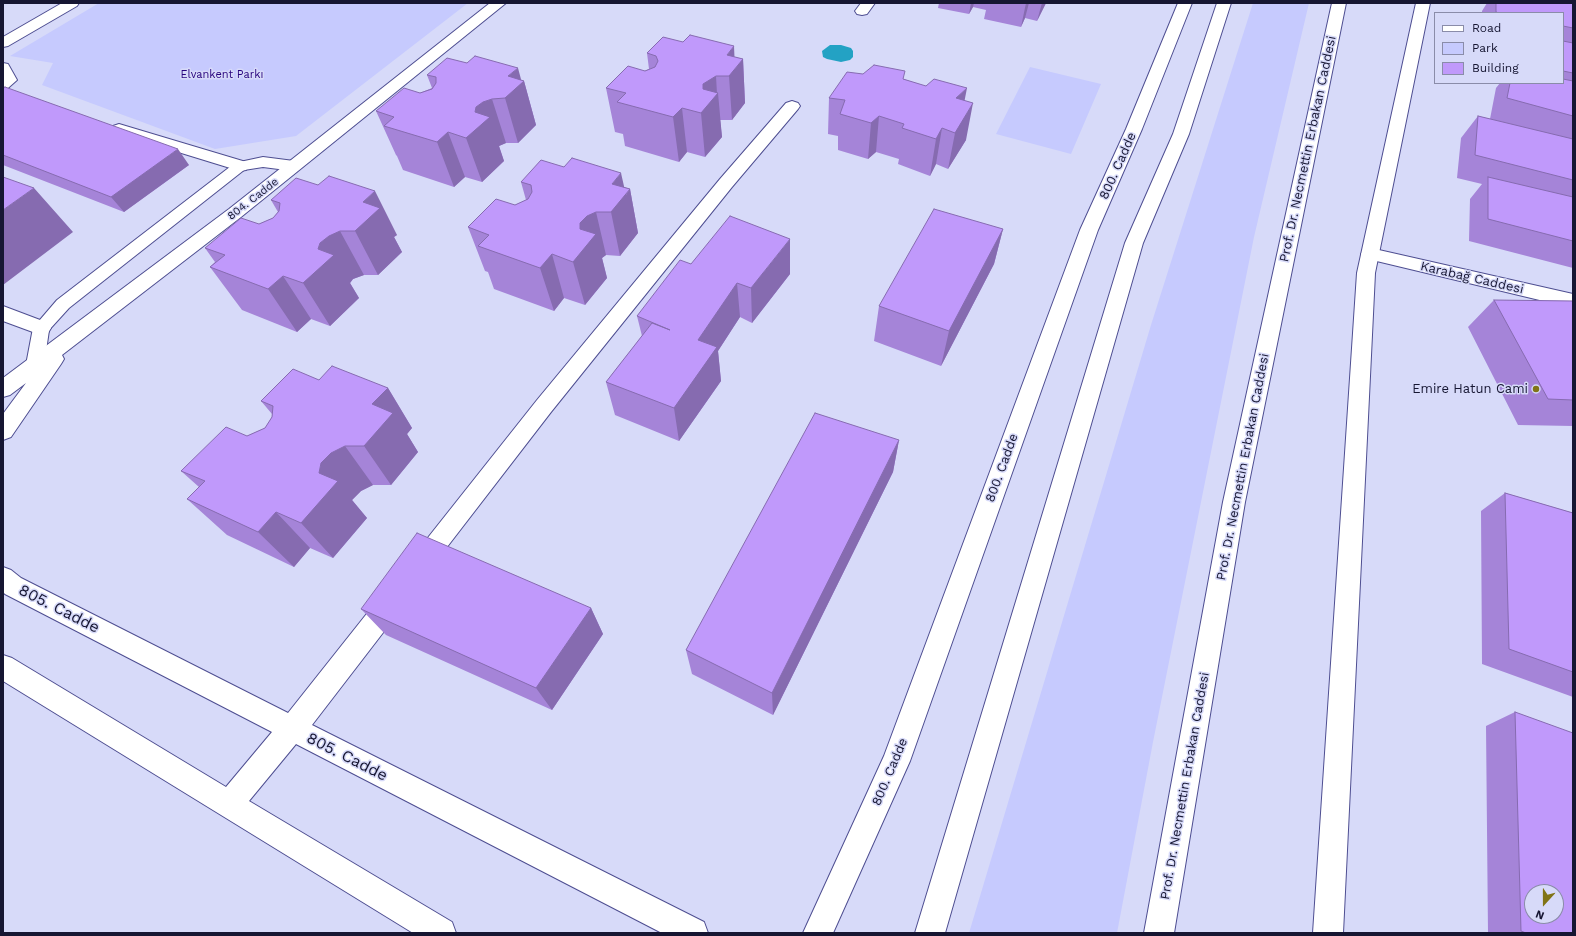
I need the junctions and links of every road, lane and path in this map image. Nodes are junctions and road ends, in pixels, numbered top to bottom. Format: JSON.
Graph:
{"nodes":[{"id":1,"x":72,"y":3,"type":"edge"},
{"id":2,"x":499,"y":3,"type":"edge"},
{"id":3,"x":1185,"y":3,"type":"edge"},
{"id":4,"x":1224,"y":3,"type":"edge"},
{"id":5,"x":1339,"y":3,"type":"edge"},
{"id":6,"x":1423,"y":3,"type":"edge"},
{"id":7,"x":3,"y":43,"type":"edge"},
{"id":8,"x":3,"y":67,"type":"edge"},
{"id":9,"x":6,"y":91,"type":"edge"},
{"id":10,"x":792,"y":106,"type":"dead end"},
{"id":11,"x":102,"y":124,"type":"edge"},
{"id":12,"x":240,"y":166,"type":"junction"},
{"id":13,"x":294,"y":166,"type":"junction"},
{"id":14,"x":1370,"y":254,"type":"junction"},
{"id":15,"x":1573,"y":301,"type":"edge"},
{"id":16,"x":3,"y":313,"type":"edge"},
{"id":17,"x":41,"y":328,"type":"junction"},
{"id":18,"x":68,"y":339,"type":"junction"},
{"id":19,"x":35,"y":365,"type":"junction"},
{"id":20,"x":3,"y":389,"type":"edge"},
{"id":21,"x":3,"y":431,"type":"edge"},
{"id":22,"x":3,"y":578,"type":"edge"},
{"id":23,"x":3,"y":667,"type":"edge"},
{"id":24,"x":292,"y":729,"type":"junction"},
{"id":25,"x":228,"y":804,"type":"junction"},
{"id":26,"x":441,"y":933,"type":"edge"},
{"id":27,"x":693,"y":933,"type":"edge"},
{"id":28,"x":818,"y":933,"type":"edge"},
{"id":29,"x":930,"y":933,"type":"edge"},
{"id":30,"x":1159,"y":933,"type":"edge"},
{"id":31,"x":1328,"y":933,"type":"edge"}],
"edges":[{"from":1,"to":7,"type":"street"},
{"from":2,"to":13,"type":"street","name":"804. Cadde"},
{"from":3,"to":28,"type":"street","name":"800. Cadde"},
{"from":4,"to":29,"type":"street"},
{"from":5,"to":30,"type":"street","name":"Prof. Dr. Necmettin Erbakan Caddesi"},
{"from":6,"to":14,"type":"street"},
{"from":8,"to":9,"type":"lane"},
{"from":10,"to":24,"type":"street"},
{"from":11,"to":12,"type":"street"},
{"from":12,"to":13,"type":"lane"},
{"from":12,"to":17,"type":"lane"},
{"from":13,"to":18,"type":"street","name":"804. Cadde"},
{"from":14,"to":15,"type":"street","name":"Karabağ Caddesi"},
{"from":14,"to":31,"type":"street"},
{"from":16,"to":17,"type":"street"},
{"from":17,"to":19,"type":"lane"},
{"from":18,"to":19,"type":"street","name":"804. Cadde"},
{"from":18,"to":21,"type":"street"},
{"from":19,"to":20,"type":"street","name":"804. Cadde"},
{"from":22,"to":24,"type":"street","name":"805. Cadde"},
{"from":23,"to":25,"type":"street"},
{"from":24,"to":25,"type":"street"},
{"from":24,"to":27,"type":"street","name":"805. Cadde"},
{"from":25,"to":26,"type":"street"}]}
